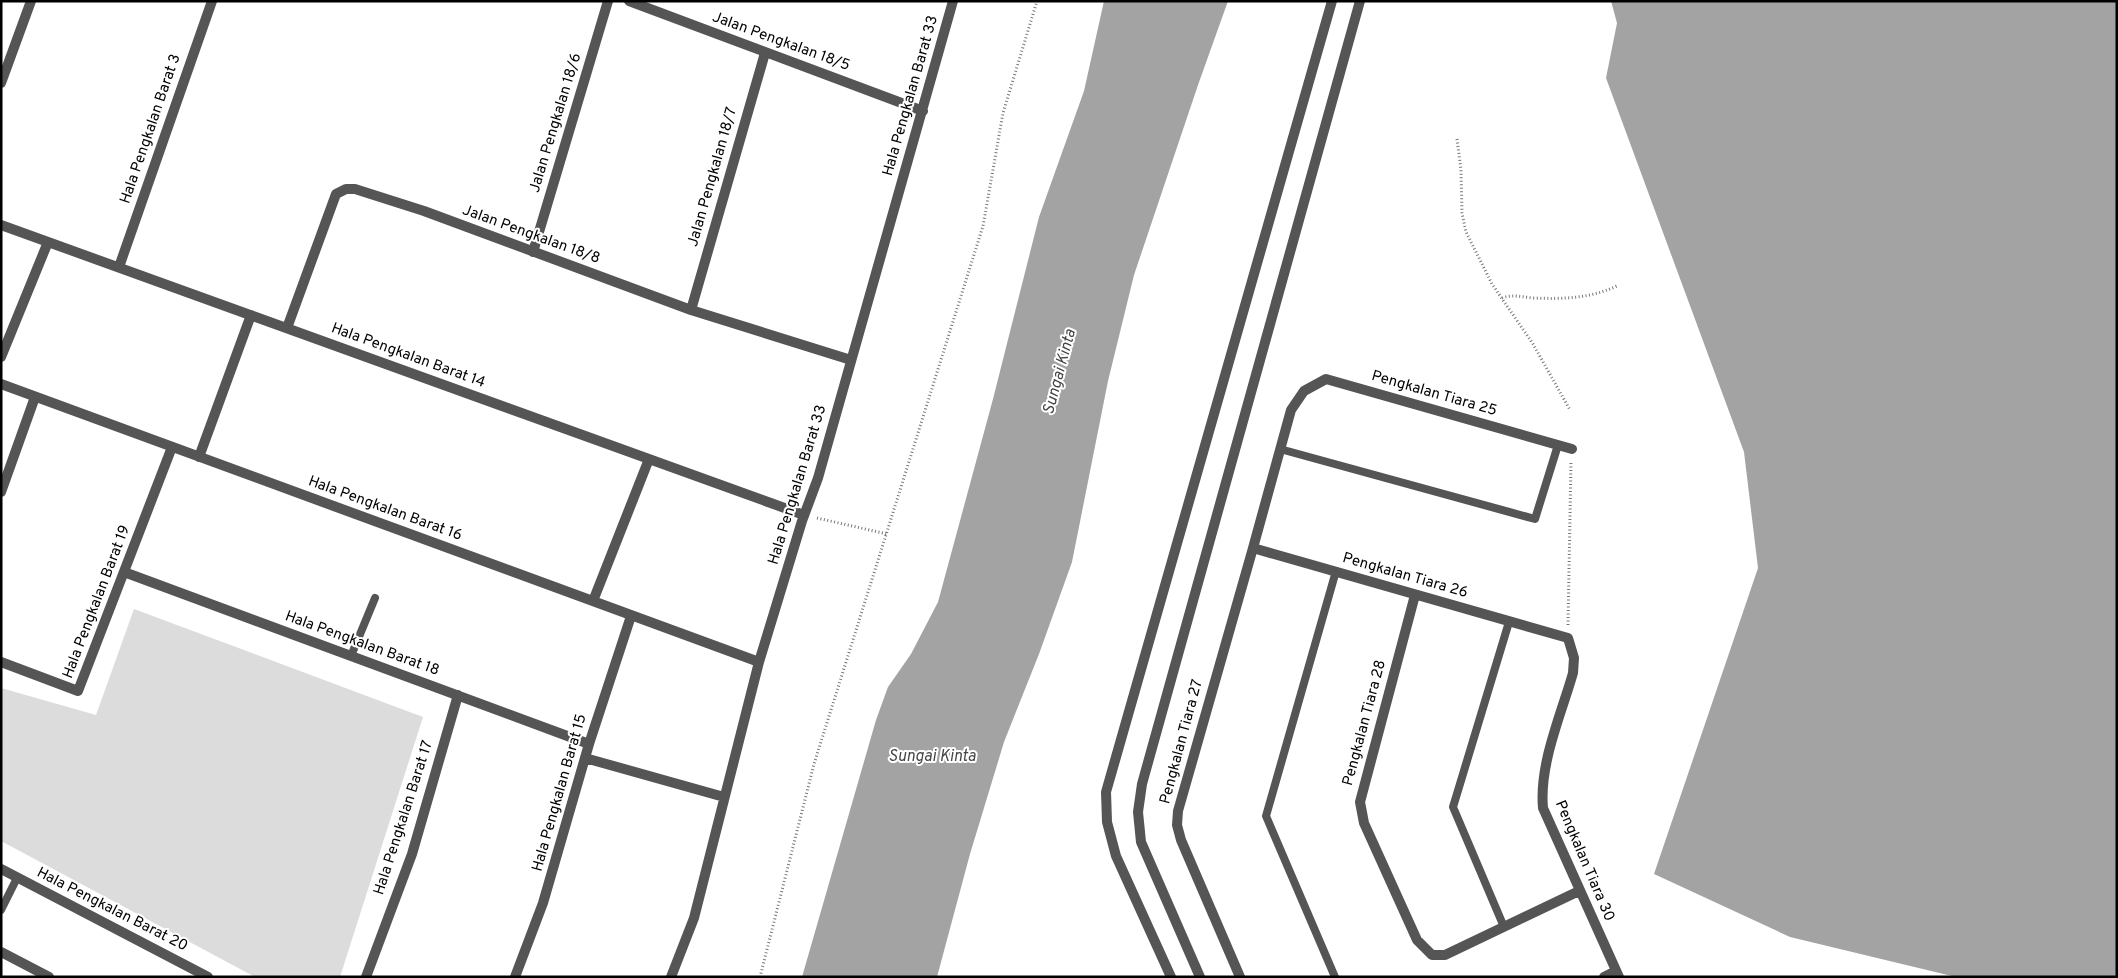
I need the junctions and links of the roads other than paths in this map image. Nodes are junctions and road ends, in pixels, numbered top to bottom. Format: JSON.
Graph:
{"nodes":[{"id":1,"x":31,"y":1,"type":"edge"},
{"id":2,"x":212,"y":1,"type":"edge"},
{"id":3,"x":608,"y":1,"type":"edge"},
{"id":4,"x":629,"y":1,"type":"edge"},
{"id":5,"x":952,"y":1,"type":"edge"},
{"id":6,"x":1332,"y":1,"type":"edge"},
{"id":7,"x":1360,"y":1,"type":"edge"},
{"id":8,"x":765,"y":53,"type":"junction"},
{"id":9,"x":1,"y":83,"type":"edge"},
{"id":10,"x":923,"y":111,"type":"junction"},
{"id":11,"x":1,"y":225,"type":"edge"},
{"id":12,"x":48,"y":242,"type":"junction"},
{"id":13,"x":533,"y":252,"type":"junction"},
{"id":14,"x":119,"y":267,"type":"junction"},
{"id":15,"x":690,"y":310,"type":"junction"},
{"id":16,"x":251,"y":315,"type":"junction"},
{"id":17,"x":287,"y":328,"type":"junction"},
{"id":18,"x":1,"y":357,"type":"edge"},
{"id":19,"x":851,"y":360,"type":"junction"},
{"id":20,"x":1,"y":384,"type":"edge"},
{"id":21,"x":35,"y":397,"type":"junction"},
{"id":22,"x":1558,"y":445,"type":"junction"},
{"id":23,"x":172,"y":447,"type":"junction"},
{"id":24,"x":1280,"y":449,"type":"junction"},
{"id":25,"x":1572,"y":449,"type":"road end"},
{"id":26,"x":199,"y":457,"type":"junction"},
{"id":27,"x":649,"y":459,"type":"junction"},
{"id":28,"x":1,"y":492,"type":"edge"},
{"id":29,"x":804,"y":515,"type":"junction"},
{"id":30,"x":1253,"y":548,"type":"junction"},
{"id":31,"x":1336,"y":571,"type":"junction"},
{"id":32,"x":124,"y":572,"type":"junction"},
{"id":33,"x":1415,"y":595,"type":"junction"},
{"id":34,"x":375,"y":598,"type":"dead end"},
{"id":35,"x":593,"y":602,"type":"junction"},
{"id":36,"x":631,"y":616,"type":"junction"},
{"id":37,"x":1510,"y":622,"type":"junction"},
{"id":38,"x":1568,"y":638,"type":"joint"},
{"id":39,"x":351,"y":656,"type":"junction"},
{"id":40,"x":1,"y":662,"type":"edge"},
{"id":41,"x":759,"y":662,"type":"junction"},
{"id":42,"x":458,"y":695,"type":"junction"},
{"id":43,"x":589,"y":744,"type":"junction"},
{"id":44,"x":585,"y":758,"type":"junction"},
{"id":45,"x":724,"y":797,"type":"junction"},
{"id":46,"x":1,"y":869,"type":"edge"},
{"id":47,"x":18,"y":878,"type":"junction"},
{"id":48,"x":1579,"y":891,"type":"junction"},
{"id":49,"x":1,"y":910,"type":"edge"},
{"id":50,"x":1504,"y":927,"type":"junction"},
{"id":51,"x":1,"y":952,"type":"edge"},
{"id":52,"x":1617,"y":974,"type":"edge"},
{"id":53,"x":49,"y":977,"type":"edge"},
{"id":54,"x":208,"y":977,"type":"edge"},
{"id":55,"x":366,"y":977,"type":"edge"},
{"id":56,"x":514,"y":977,"type":"edge"},
{"id":57,"x":671,"y":977,"type":"edge"},
{"id":58,"x":1171,"y":977,"type":"edge"},
{"id":59,"x":1200,"y":977,"type":"edge"},
{"id":60,"x":1240,"y":977,"type":"edge"},
{"id":61,"x":1335,"y":977,"type":"edge"},
{"id":62,"x":1604,"y":977,"type":"edge"}],
"edges":[{"from":1,"to":9,"type":"street"},
{"from":2,"to":14,"type":"street","name":"Hala Pengkalan Barat 3"},
{"from":3,"to":13,"type":"street","name":"Jalan Pengkalan 18/6"},
{"from":4,"to":8,"type":"street","name":"Jalan Pengkalan 18/5"},
{"from":5,"to":10,"type":"street","name":"Hala Pengkalan Barat 33"},
{"from":6,"to":58,"type":"street"},
{"from":7,"to":59,"type":"street"},
{"from":8,"to":10,"type":"street","name":"Jalan Pengkalan 18/5"},
{"from":8,"to":15,"type":"street","name":"Jalan Pengkalan 18/7"},
{"from":10,"to":19,"type":"street","name":"Hala Pengkalan Barat 33"},
{"from":11,"to":12,"type":"street","name":"Hala Pengkalan Barat 14"},
{"from":12,"to":14,"type":"street","name":"Hala Pengkalan Barat 14"},
{"from":12,"to":18,"type":"street"},
{"from":13,"to":15,"type":"street","name":"Jalan Pengkalan 18/8"},
{"from":13,"to":17,"type":"street","name":"Jalan Pengkalan 18/8"},
{"from":14,"to":16,"type":"street","name":"Hala Pengkalan Barat 14"},
{"from":15,"to":19,"type":"street","name":"Jalan Pengkalan 18/8"},
{"from":16,"to":17,"type":"street","name":"Hala Pengkalan Barat 14"},
{"from":16,"to":26,"type":"street"},
{"from":17,"to":27,"type":"street","name":"Hala Pengkalan Barat 14"},
{"from":19,"to":29,"type":"street","name":"Hala Pengkalan Barat 33"},
{"from":20,"to":21,"type":"street","name":"Hala Pengkalan Barat 16"},
{"from":21,"to":23,"type":"street","name":"Hala Pengkalan Barat 16"},
{"from":21,"to":28,"type":"street"},
{"from":22,"to":24,"type":"street","name":"Pengkalan Tiara 25"},
{"from":22,"to":24,"type":"lane"},
{"from":22,"to":25,"type":"street","name":"Pengkalan Tiara 25"},
{"from":23,"to":26,"type":"street","name":"Hala Pengkalan Barat 16"},
{"from":23,"to":32,"type":"street","name":"Hala Pengkalan Barat 19"},
{"from":24,"to":30,"type":"street"},
{"from":26,"to":35,"type":"street","name":"Hala Pengkalan Barat 16"},
{"from":27,"to":29,"type":"street","name":"Hala Pengkalan Barat 14"},
{"from":27,"to":35,"type":"street"},
{"from":29,"to":41,"type":"street","name":"Hala Pengkalan Barat 33"},
{"from":30,"to":31,"type":"street","name":"Pengkalan Tiara 26"},
{"from":30,"to":60,"type":"street","name":"Pengkalan Tiara 27"},
{"from":31,"to":33,"type":"street","name":"Pengkalan Tiara 26"},
{"from":31,"to":61,"type":"lane"},
{"from":32,"to":39,"type":"street","name":"Hala Pengkalan Barat 18"},
{"from":32,"to":40,"type":"street","name":"Hala Pengkalan Barat 19"},
{"from":33,"to":37,"type":"street","name":"Pengkalan Tiara 26"},
{"from":33,"to":50,"type":"street","name":"Pengkalan Tiara 28"},
{"from":34,"to":39,"type":"lane"},
{"from":35,"to":36,"type":"street","name":"Hala Pengkalan Barat 16"},
{"from":36,"to":41,"type":"street","name":"Hala Pengkalan Barat 16"},
{"from":36,"to":43,"type":"street","name":"Hala Pengkalan Barat 15"},
{"from":37,"to":38,"type":"street","name":"Pengkalan Tiara 26"},
{"from":37,"to":50,"type":"lane"},
{"from":38,"to":48,"type":"street","name":"Pengkalan Tiara 30"},
{"from":39,"to":42,"type":"street","name":"Hala Pengkalan Barat 18"},
{"from":41,"to":45,"type":"street","name":"Hala Pengkalan Barat 33"},
{"from":42,"to":43,"type":"street","name":"Hala Pengkalan Barat 18"},
{"from":42,"to":55,"type":"street","name":"Hala Pengkalan Barat 17"},
{"from":43,"to":44,"type":"street","name":"Hala Pengkalan Barat 15"},
{"from":44,"to":45,"type":"street"},
{"from":44,"to":56,"type":"street","name":"Hala Pengkalan Barat 15"},
{"from":45,"to":57,"type":"street","name":"Hala Pengkalan Barat 33"},
{"from":46,"to":47,"type":"street","name":"Hala Pengkalan Barat 20"},
{"from":47,"to":49,"type":"lane"},
{"from":47,"to":54,"type":"street","name":"Hala Pengkalan Barat 20"},
{"from":48,"to":50,"type":"street"},
{"from":48,"to":52,"type":"street","name":"Pengkalan Tiara 30"},
{"from":51,"to":53,"type":"street"},
{"from":52,"to":62,"type":"street"}]}
